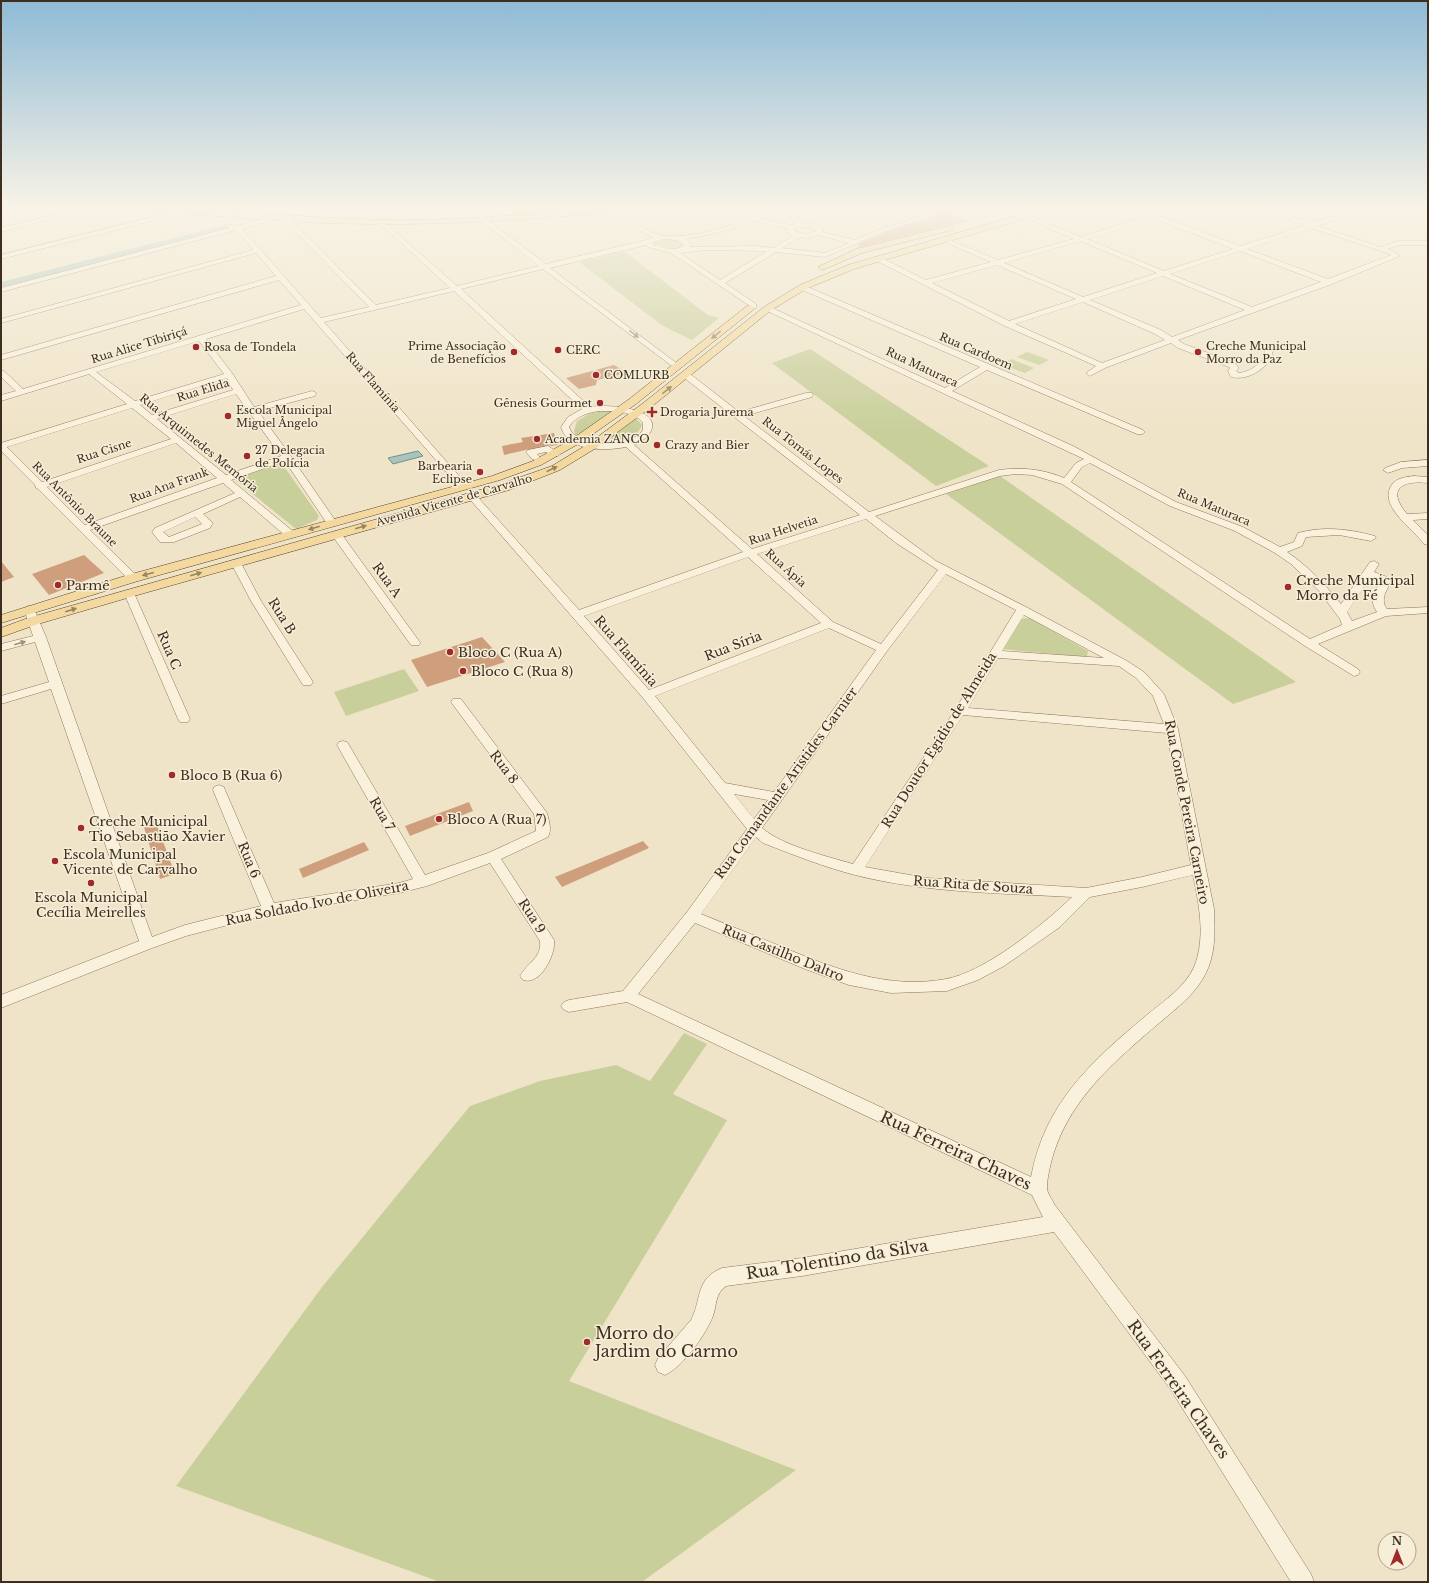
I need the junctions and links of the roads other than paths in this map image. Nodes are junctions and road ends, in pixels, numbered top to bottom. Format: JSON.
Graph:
{"nodes":[{"id":1,"x":28,"y":283,"type":"edge"},
{"id":2,"x":140,"y":283,"type":"edge"},
{"id":3,"x":262,"y":283,"type":"edge"},
{"id":4,"x":287,"y":283,"type":"edge"},
{"id":5,"x":349,"y":283,"type":"edge"},
{"id":6,"x":449,"y":283,"type":"edge"},
{"id":7,"x":481,"y":283,"type":"edge"},
{"id":8,"x":567,"y":283,"type":"edge"},
{"id":9,"x":720,"y":283,"type":"edge"},
{"id":10,"x":812,"y":283,"type":"edge"},
{"id":11,"x":925,"y":283,"type":"edge"},
{"id":12,"x":1043,"y":283,"type":"edge"},
{"id":13,"x":1137,"y":283,"type":"edge"},
{"id":14,"x":1186,"y":283,"type":"edge"},
{"id":15,"x":1327,"y":283,"type":"edge"},
{"id":16,"x":803,"y":287,"type":"junction"},
{"id":17,"x":455,"y":289,"type":"junction"},
{"id":18,"x":1,"y":290,"type":"edge"},
{"id":19,"x":1083,"y":300,"type":"junction"},
{"id":20,"x":757,"y":303,"type":"joint"},
{"id":21,"x":306,"y":306,"type":"junction"},
{"id":22,"x":374,"y":307,"type":"junction"},
{"id":23,"x":767,"y":309,"type":"junction"},
{"id":24,"x":1252,"y":310,"type":"junction"},
{"id":25,"x":1,"y":321,"type":"edge"},
{"id":26,"x":320,"y":321,"type":"junction"},
{"id":27,"x":1008,"y":324,"type":"junction"},
{"id":28,"x":201,"y":338,"type":"junction"},
{"id":29,"x":1171,"y":340,"type":"junction"},
{"id":30,"x":1268,"y":348,"type":"dead end"},
{"id":31,"x":1,"y":358,"type":"edge"},
{"id":32,"x":1102,"y":366,"type":"junction"},
{"id":33,"x":676,"y":367,"type":"junction"},
{"id":34,"x":986,"y":367,"type":"junction"},
{"id":35,"x":90,"y":371,"type":"junction"},
{"id":36,"x":1,"y":373,"type":"edge"},
{"id":37,"x":1090,"y":373,"type":"dead end"},
{"id":38,"x":686,"y":374,"type":"junction"},
{"id":39,"x":229,"y":375,"type":"junction"},
{"id":40,"x":946,"y":391,"type":"junction"},
{"id":41,"x":22,"y":392,"type":"junction"},
{"id":42,"x":238,"y":392,"type":"junction"},
{"id":43,"x":312,"y":394,"type":"dead end"},
{"id":44,"x":810,"y":395,"type":"dead end"},
{"id":45,"x":1,"y":398,"type":"edge"},
{"id":46,"x":135,"y":405,"type":"junction"},
{"id":47,"x":621,"y":409,"type":"junction"},
{"id":48,"x":252,"y":410,"type":"junction"},
{"id":49,"x":588,"y":410,"type":"junction"},
{"id":50,"x":636,"y":413,"type":"junction"},
{"id":51,"x":738,"y":415,"type":"junction"},
{"id":52,"x":151,"y":418,"type":"junction"},
{"id":53,"x":1140,"y":432,"type":"dead end"},
{"id":54,"x":177,"y":440,"type":"junction"},
{"id":55,"x":576,"y":441,"type":"junction"},
{"id":56,"x":628,"y":444,"type":"junction"},
{"id":57,"x":1,"y":446,"type":"edge"},
{"id":58,"x":592,"y":446,"type":"junction"},
{"id":59,"x":555,"y":454,"type":"junction"},
{"id":60,"x":287,"y":456,"type":"junction"},
{"id":61,"x":535,"y":457,"type":"dead end"},
{"id":62,"x":1091,"y":459,"type":"junction"},
{"id":63,"x":1428,"y":463,"type":"edge"},
{"id":64,"x":1388,"y":470,"type":"dead end"},
{"id":65,"x":224,"y":478,"type":"junction"},
{"id":66,"x":1428,"y":480,"type":"edge"},
{"id":67,"x":1065,"y":482,"type":"junction"},
{"id":68,"x":39,"y":486,"type":"junction"},
{"id":69,"x":468,"y":491,"type":"junction"},
{"id":70,"x":242,"y":493,"type":"junction"},
{"id":71,"x":196,"y":513,"type":"dead end"},
{"id":72,"x":867,"y":515,"type":"junction"},
{"id":73,"x":1428,"y":516,"type":"edge"},
{"id":74,"x":1405,"y":517,"type":"junction"},
{"id":75,"x":334,"y":528,"type":"junction"},
{"id":76,"x":83,"y":529,"type":"junction"},
{"id":77,"x":291,"y":535,"type":"junction"},
{"id":78,"x":1371,"y":538,"type":"dead end"},
{"id":79,"x":1427,"y":539,"type":"edge"},
{"id":80,"x":1279,"y":551,"type":"junction"},
{"id":81,"x":751,"y":553,"type":"junction"},
{"id":82,"x":236,"y":563,"type":"junction"},
{"id":83,"x":1374,"y":564,"type":"dead end"},
{"id":84,"x":944,"y":570,"type":"junction"},
{"id":85,"x":1368,"y":574,"type":"junction"},
{"id":86,"x":133,"y":578,"type":"junction"},
{"id":87,"x":129,"y":593,"type":"junction"},
{"id":88,"x":1022,"y":609,"type":"junction"},
{"id":89,"x":1428,"y":610,"type":"edge"},
{"id":90,"x":1342,"y":612,"type":"junction"},
{"id":91,"x":1384,"y":614,"type":"junction"},
{"id":92,"x":31,"y":615,"type":"junction"},
{"id":93,"x":576,"y":615,"type":"junction"},
{"id":94,"x":1,"y":619,"type":"edge"},
{"id":95,"x":829,"y":624,"type":"junction"},
{"id":96,"x":1348,"y":627,"type":"junction"},
{"id":97,"x":1,"y":633,"type":"edge"},
{"id":98,"x":40,"y":637,"type":"junction"},
{"id":99,"x":415,"y":643,"type":"dead end"},
{"id":100,"x":1309,"y":644,"type":"junction"},
{"id":101,"x":1,"y":648,"type":"edge"},
{"id":102,"x":883,"y":648,"type":"junction"},
{"id":103,"x":994,"y":654,"type":"junction"},
{"id":104,"x":1123,"y":664,"type":"junction"},
{"id":105,"x":1354,"y":672,"type":"dead end"},
{"id":106,"x":307,"y":682,"type":"dead end"},
{"id":107,"x":55,"y":684,"type":"junction"},
{"id":108,"x":647,"y":695,"type":"junction"},
{"id":109,"x":1,"y":700,"type":"edge"},
{"id":110,"x":457,"y":702,"type":"dead end"},
{"id":111,"x":960,"y":711,"type":"junction"},
{"id":112,"x":184,"y":719,"type":"dead end"},
{"id":113,"x":1172,"y":729,"type":"junction"},
{"id":114,"x":343,"y":745,"type":"dead end"},
{"id":115,"x":721,"y":787,"type":"junction"},
{"id":116,"x":219,"y":790,"type":"dead end"},
{"id":117,"x":776,"y":797,"type":"junction"},
{"id":118,"x":754,"y":828,"type":"junction"},
{"id":119,"x":543,"y":834,"type":"joint"},
{"id":120,"x":493,"y":856,"type":"junction"},
{"id":121,"x":1199,"y":868,"type":"junction"},
{"id":122,"x":856,"y":870,"type":"junction"},
{"id":123,"x":422,"y":882,"type":"junction"},
{"id":124,"x":1086,"y":893,"type":"junction"},
{"id":125,"x":270,"y":909,"type":"junction"},
{"id":126,"x":692,"y":916,"type":"junction"},
{"id":127,"x":147,"y":944,"type":"junction"},
{"id":128,"x":528,"y":976,"type":"dead end"},
{"id":129,"x":628,"y":996,"type":"junction"},
{"id":130,"x":1,"y":1002,"type":"edge"},
{"id":131,"x":569,"y":1006,"type":"dead end"},
{"id":132,"x":1038,"y":1189,"type":"junction"},
{"id":133,"x":1058,"y":1223,"type":"junction"},
{"id":134,"x":665,"y":1365,"type":"dead end"},
{"id":135,"x":1303,"y":1582,"type":"edge"}],
"edges":[{"from":1,"to":18,"type":"street"},
{"from":2,"to":25,"type":"street"},
{"from":3,"to":31,"type":"street"},
{"from":4,"to":21,"type":"street","name":"Rua Flamínia"},
{"from":5,"to":22,"type":"street"},
{"from":6,"to":17,"type":"street"},
{"from":7,"to":17,"type":"street"},
{"from":8,"to":33,"type":"street","one_way":true},
{"from":9,"to":20,"type":"street"},
{"from":10,"to":16,"type":"main road","name":"Avenida Vicente de Carvalho"},
{"from":11,"to":27,"type":"street"},
{"from":12,"to":19,"type":"street"},
{"from":13,"to":19,"type":"street"},
{"from":14,"to":24,"type":"street"},
{"from":15,"to":24,"type":"street"},
{"from":16,"to":23,"type":"main road","name":"Avenida Vicente de Carvalho"},
{"from":16,"to":34,"type":"street","name":"Rua Cardoem"},
{"from":17,"to":22,"type":"street"},
{"from":17,"to":49,"type":"street"},
{"from":19,"to":27,"type":"street"},
{"from":19,"to":29,"type":"street"},
{"from":20,"to":33,"type":"main road","name":"Avenida Vicente de Carvalho","one_way":true},
{"from":21,"to":26,"type":"street","name":"Rua Flamínia"},
{"from":21,"to":28,"type":"street","name":"Rua Alice Tibiriçá"},
{"from":22,"to":26,"type":"street"},
{"from":23,"to":38,"type":"main road","name":"Avenida Vicente de Carvalho"},
{"from":23,"to":40,"type":"street","name":"Rua Maturaca"},
{"from":24,"to":29,"type":"street"},
{"from":26,"to":69,"type":"street","name":"Rua Flamínia"},
{"from":27,"to":32,"type":"street"},
{"from":28,"to":35,"type":"street","name":"Rua Alice Tibiriçá"},
{"from":28,"to":39,"type":"street","name":"Rua A"},
{"from":29,"to":30,"type":"street"},
{"from":29,"to":32,"type":"street"},
{"from":32,"to":37,"type":"street"},
{"from":33,"to":47,"type":"main road","name":"Avenida Vicente de Carvalho"},
{"from":34,"to":40,"type":"street"},
{"from":34,"to":53,"type":"street","name":"Rua Cardoem"},
{"from":35,"to":41,"type":"street","name":"Rua Alice Tibiriçá"},
{"from":35,"to":46,"type":"street","name":"Rua Arquimedes Memória"},
{"from":36,"to":41,"type":"street"},
{"from":50,"to":38,"type":"main road","name":"Avenida Vicente de Carvalho","one_way":true},
{"from":38,"to":51,"type":"street","name":"Rua Tomás Lopes"},
{"from":39,"to":42,"type":"street","name":"Rua A"},
{"from":39,"to":46,"type":"street"},
{"from":40,"to":62,"type":"street","name":"Rua Maturaca"},
{"from":41,"to":45,"type":"street","name":"Rua Alice Tibiriçá"},
{"from":42,"to":48,"type":"street","name":"Rua A"},
{"from":42,"to":52,"type":"street","name":"Rua Elida"},
{"from":43,"to":48,"type":"street"},
{"from":44,"to":51,"type":"street"},
{"from":46,"to":52,"type":"street","name":"Rua Arquimedes Memória"},
{"from":46,"to":57,"type":"street"},
{"from":47,"to":49,"type":"street"},
{"from":47,"to":50,"type":"street"},
{"from":47,"to":55,"type":"main road","name":"Avenida Vicente de Carvalho"},
{"from":48,"to":60,"type":"street","name":"Rua A"},
{"from":49,"to":55,"type":"street"},
{"from":50,"to":56,"type":"street"},
{"from":50,"to":58,"type":"main road","name":"Avenida Vicente de Carvalho"},
{"from":51,"to":72,"type":"street","name":"Rua Tomás Lopes"},
{"from":52,"to":54,"type":"street","name":"Rua Arquimedes Memória"},
{"from":54,"to":65,"type":"street","name":"Rua Arquimedes Memória"},
{"from":54,"to":68,"type":"street","name":"Rua Cisne"},
{"from":55,"to":58,"type":"street"},
{"from":55,"to":59,"type":"main road","name":"Avenida Vicente de Carvalho"},
{"from":56,"to":58,"type":"street"},
{"from":56,"to":81,"type":"street","name":"Rua Ápia"},
{"from":57,"to":68,"type":"street","name":"Rua Antônio Braune"},
{"from":69,"to":58,"type":"main road","name":"Avenida Vicente de Carvalho","one_way":true},
{"from":59,"to":61,"type":"street"},
{"from":59,"to":69,"type":"main road","name":"Avenida Vicente de Carvalho"},
{"from":60,"to":65,"type":"street","name":"Rua Ana Frank"},
{"from":60,"to":75,"type":"street","name":"Rua A"},
{"from":62,"to":67,"type":"street"},
{"from":62,"to":80,"type":"street","name":"Rua Maturaca"},
{"from":63,"to":64,"type":"street"},
{"from":65,"to":70,"type":"street","name":"Rua Arquimedes Memória"},
{"from":65,"to":76,"type":"street","name":"Rua Ana Frank"},
{"from":66,"to":74,"type":"street"},
{"from":67,"to":72,"type":"street","name":"Rua Helvetia"},
{"from":67,"to":100,"type":"street"},
{"from":68,"to":76,"type":"street","name":"Rua Antônio Braune"},
{"from":69,"to":75,"type":"main road","name":"Avenida Vicente de Carvalho"},
{"from":69,"to":93,"type":"street","name":"Rua Flamínia"},
{"from":70,"to":71,"type":"street"},
{"from":70,"to":77,"type":"street","name":"Rua Arquimedes Memória"},
{"from":72,"to":81,"type":"street","name":"Rua Helvetia"},
{"from":72,"to":84,"type":"street","name":"Rua Conde Pereira Carneiro"},
{"from":73,"to":74,"type":"street"},
{"from":74,"to":79,"type":"street"},
{"from":75,"to":77,"type":"main road","name":"Avenida Vicente de Carvalho","one_way":true},
{"from":75,"to":82,"type":"main road","name":"Avenida Vicente de Carvalho"},
{"from":75,"to":99,"type":"street","name":"Rua A"},
{"from":76,"to":86,"type":"street","name":"Rua Antônio Braune"},
{"from":77,"to":86,"type":"main road","name":"Avenida Vicente de Carvalho","one_way":true},
{"from":78,"to":80,"type":"street"},
{"from":80,"to":90,"type":"street","name":"Rua Maturaca"},
{"from":81,"to":93,"type":"street","name":"Rua Helvetia"},
{"from":81,"to":95,"type":"street","name":"Rua Ápia"},
{"from":87,"to":82,"type":"main road","name":"Avenida Vicente de Carvalho","one_way":true},
{"from":82,"to":106,"type":"street","name":"Rua B"},
{"from":83,"to":85,"type":"street"},
{"from":84,"to":88,"type":"street","name":"Rua Conde Pereira Carneiro"},
{"from":84,"to":102,"type":"street","name":"Rua Comandante Aristides Garnier"},
{"from":85,"to":90,"type":"street"},
{"from":85,"to":91,"type":"street"},
{"from":86,"to":92,"type":"main road","name":"Avenida Vicente de Carvalho"},
{"from":92,"to":87,"type":"main road","name":"Avenida Vicente de Carvalho","one_way":true},
{"from":87,"to":112,"type":"street","name":"Rua C"},
{"from":88,"to":103,"type":"street","name":"Rua Doutor Egídio de Almeida"},
{"from":88,"to":104,"type":"street","name":"Rua Conde Pereira Carneiro"},
{"from":89,"to":91,"type":"street"},
{"from":90,"to":96,"type":"street","name":"Rua Maturaca"},
{"from":91,"to":96,"type":"street"},
{"from":92,"to":94,"type":"main road","name":"Avenida Vicente de Carvalho"},
{"from":92,"to":97,"type":"main road","name":"Avenida Vicente de Carvalho"},
{"from":92,"to":98,"type":"street"},
{"from":93,"to":108,"type":"street","name":"Rua Flamínia"},
{"from":95,"to":102,"type":"street","name":"Rua Ápia"},
{"from":95,"to":108,"type":"street","name":"Rua Síria"},
{"from":96,"to":100,"type":"street"},
{"from":101,"to":98,"type":"street","one_way":true},
{"from":98,"to":107,"type":"street"},
{"from":100,"to":105,"type":"street"},
{"from":102,"to":117,"type":"street","name":"Rua Comandante Aristides Garnier"},
{"from":103,"to":104,"type":"street"},
{"from":103,"to":111,"type":"street","name":"Rua Doutor Egídio de Almeida"},
{"from":104,"to":113,"type":"street","name":"Rua Conde Pereira Carneiro"},
{"from":107,"to":109,"type":"street"},
{"from":107,"to":127,"type":"street"},
{"from":108,"to":115,"type":"street","name":"Rua Flamínia"},
{"from":110,"to":119,"type":"street","name":"Rua 8"},
{"from":111,"to":113,"type":"street"},
{"from":111,"to":122,"type":"street","name":"Rua Doutor Egídio de Almeida"},
{"from":113,"to":121,"type":"street","name":"Rua Conde Pereira Carneiro"},
{"from":114,"to":123,"type":"street","name":"Rua 7"},
{"from":115,"to":117,"type":"street"},
{"from":115,"to":118,"type":"street","name":"Rua Flamínia"},
{"from":116,"to":125,"type":"street","name":"Rua 6"},
{"from":117,"to":118,"type":"street","name":"Rua Comandante Aristides Garnier"},
{"from":118,"to":122,"type":"street","name":"Rua Rita de Souza"},
{"from":118,"to":126,"type":"street","name":"Rua Comandante Aristides Garnier"},
{"from":119,"to":120,"type":"street","name":"Rua Soldado Ivo de Oliveira"},
{"from":120,"to":123,"type":"street","name":"Rua Soldado Ivo de Oliveira"},
{"from":120,"to":128,"type":"street","name":"Rua 9"},
{"from":121,"to":124,"type":"street","name":"Rua Rita de Souza"},
{"from":121,"to":132,"type":"street","name":"Rua Conde Pereira Carneiro"},
{"from":122,"to":124,"type":"street","name":"Rua Rita de Souza"},
{"from":123,"to":125,"type":"street","name":"Rua Soldado Ivo de Oliveira"},
{"from":124,"to":126,"type":"street","name":"Rua Castilho Daltro"},
{"from":125,"to":127,"type":"street","name":"Rua Soldado Ivo de Oliveira"},
{"from":126,"to":129,"type":"street","name":"Rua Comandante Aristides Garnier"},
{"from":127,"to":130,"type":"street","name":"Rua Soldado Ivo de Oliveira"},
{"from":129,"to":131,"type":"street"},
{"from":129,"to":132,"type":"street","name":"Rua Ferreira Chaves"},
{"from":132,"to":133,"type":"street","name":"Rua Ferreira Chaves"},
{"from":133,"to":134,"type":"street","name":"Rua Tolentino da Silva"},
{"from":133,"to":135,"type":"street","name":"Rua Ferreira Chaves"}]}
